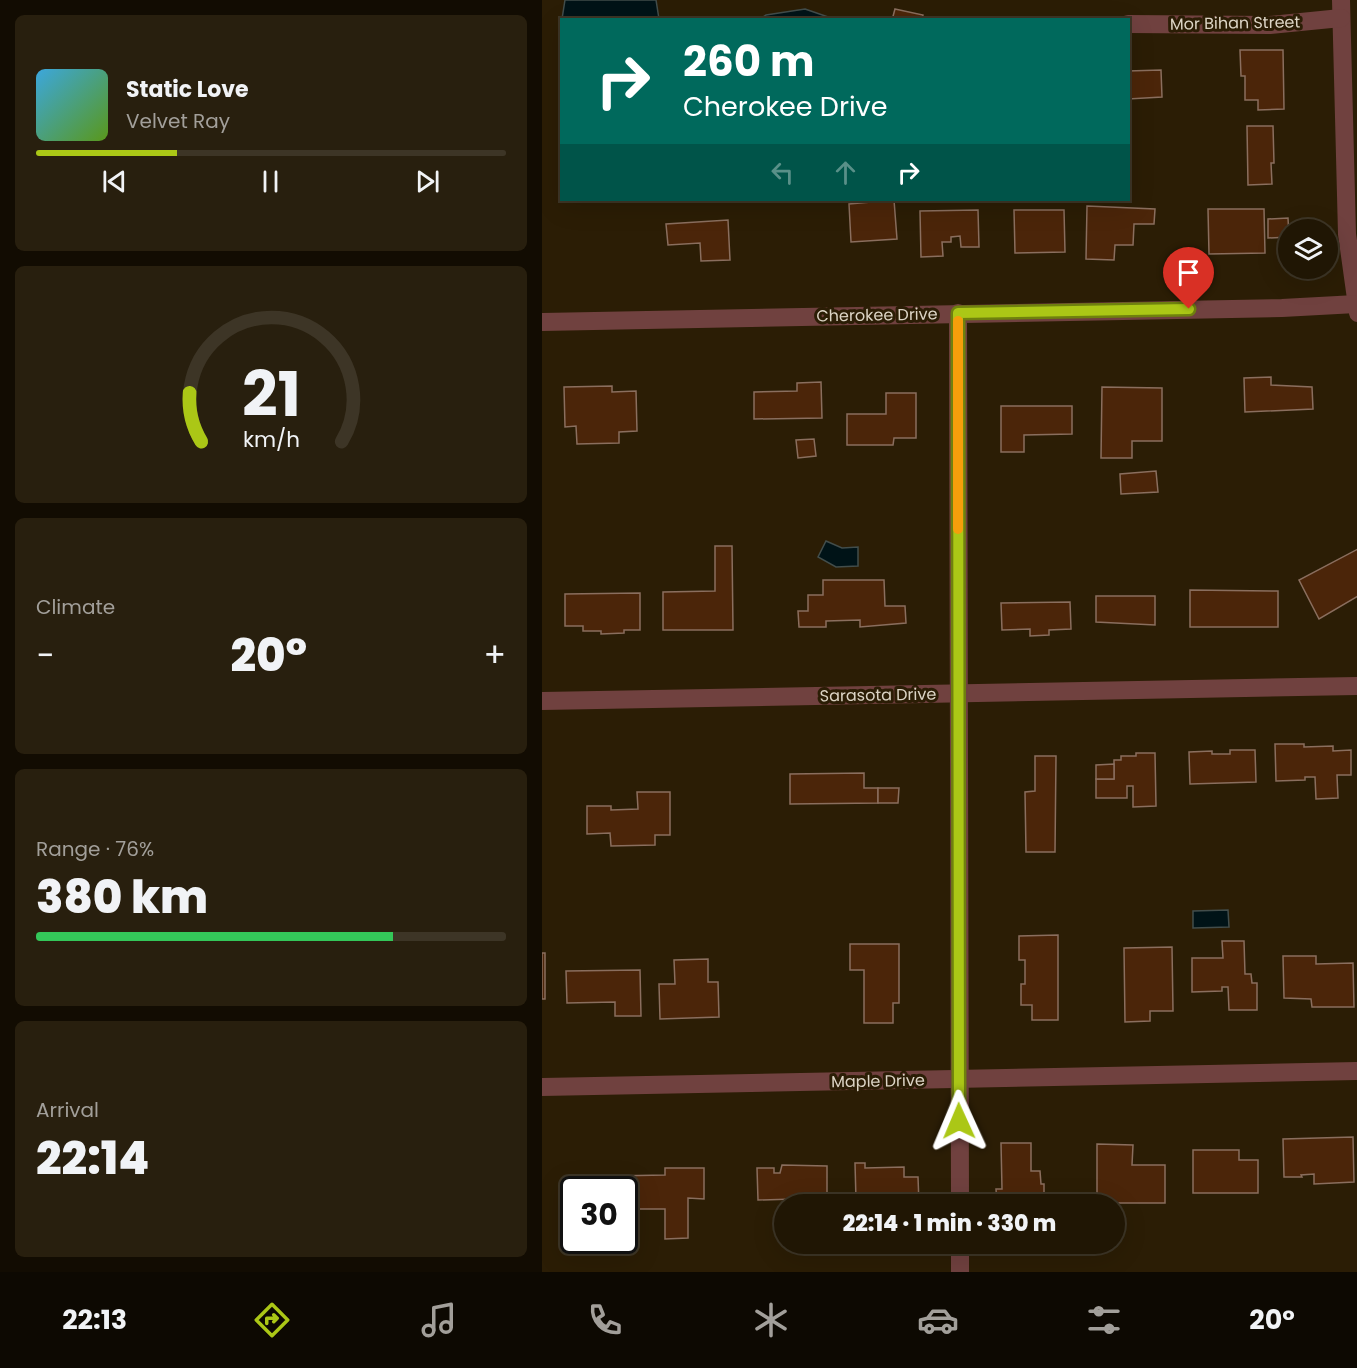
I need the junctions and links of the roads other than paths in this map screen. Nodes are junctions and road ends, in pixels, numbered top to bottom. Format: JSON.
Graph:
{"nodes":[{"id":1,"x":1341,"y":9,"type":"edge"},
{"id":2,"x":1130,"y":24,"type":"edge"},
{"id":3,"x":1351,"y":169,"type":"edge"},
{"id":4,"x":1357,"y":309,"type":"edge"},
{"id":5,"x":958,"y":313,"type":"junction"},
{"id":6,"x":542,"y":322,"type":"edge"},
{"id":7,"x":1358,"y":686,"type":"edge"},
{"id":8,"x":958,"y":694,"type":"junction"},
{"id":9,"x":542,"y":701,"type":"edge"},
{"id":10,"x":1358,"y":1071,"type":"edge"},
{"id":11,"x":959,"y":1079,"type":"junction"},
{"id":12,"x":542,"y":1088,"type":"edge"},
{"id":13,"x":960,"y":1194,"type":"edge"},
{"id":14,"x":960,"y":1254,"type":"edge"},
{"id":15,"x":960,"y":1272,"type":"edge"}],
"edges":[{"from":1,"to":2,"type":"street","name":"Mor Bihan Street"},
{"from":1,"to":3,"type":"street"},
{"from":3,"to":4,"type":"street"},
{"from":4,"to":5,"type":"street","name":"Cherokee Drive"},
{"from":5,"to":6,"type":"street","name":"Cherokee Drive"},
{"from":5,"to":8,"type":"street"},
{"from":7,"to":8,"type":"street","name":"Sarasota Drive"},
{"from":8,"to":9,"type":"street","name":"Sarasota Drive"},
{"from":8,"to":11,"type":"street"},
{"from":10,"to":11,"type":"street","name":"Maple Drive"},
{"from":11,"to":12,"type":"street","name":"Maple Drive"},
{"from":11,"to":13,"type":"street"},
{"from":14,"to":15,"type":"street"}]}
